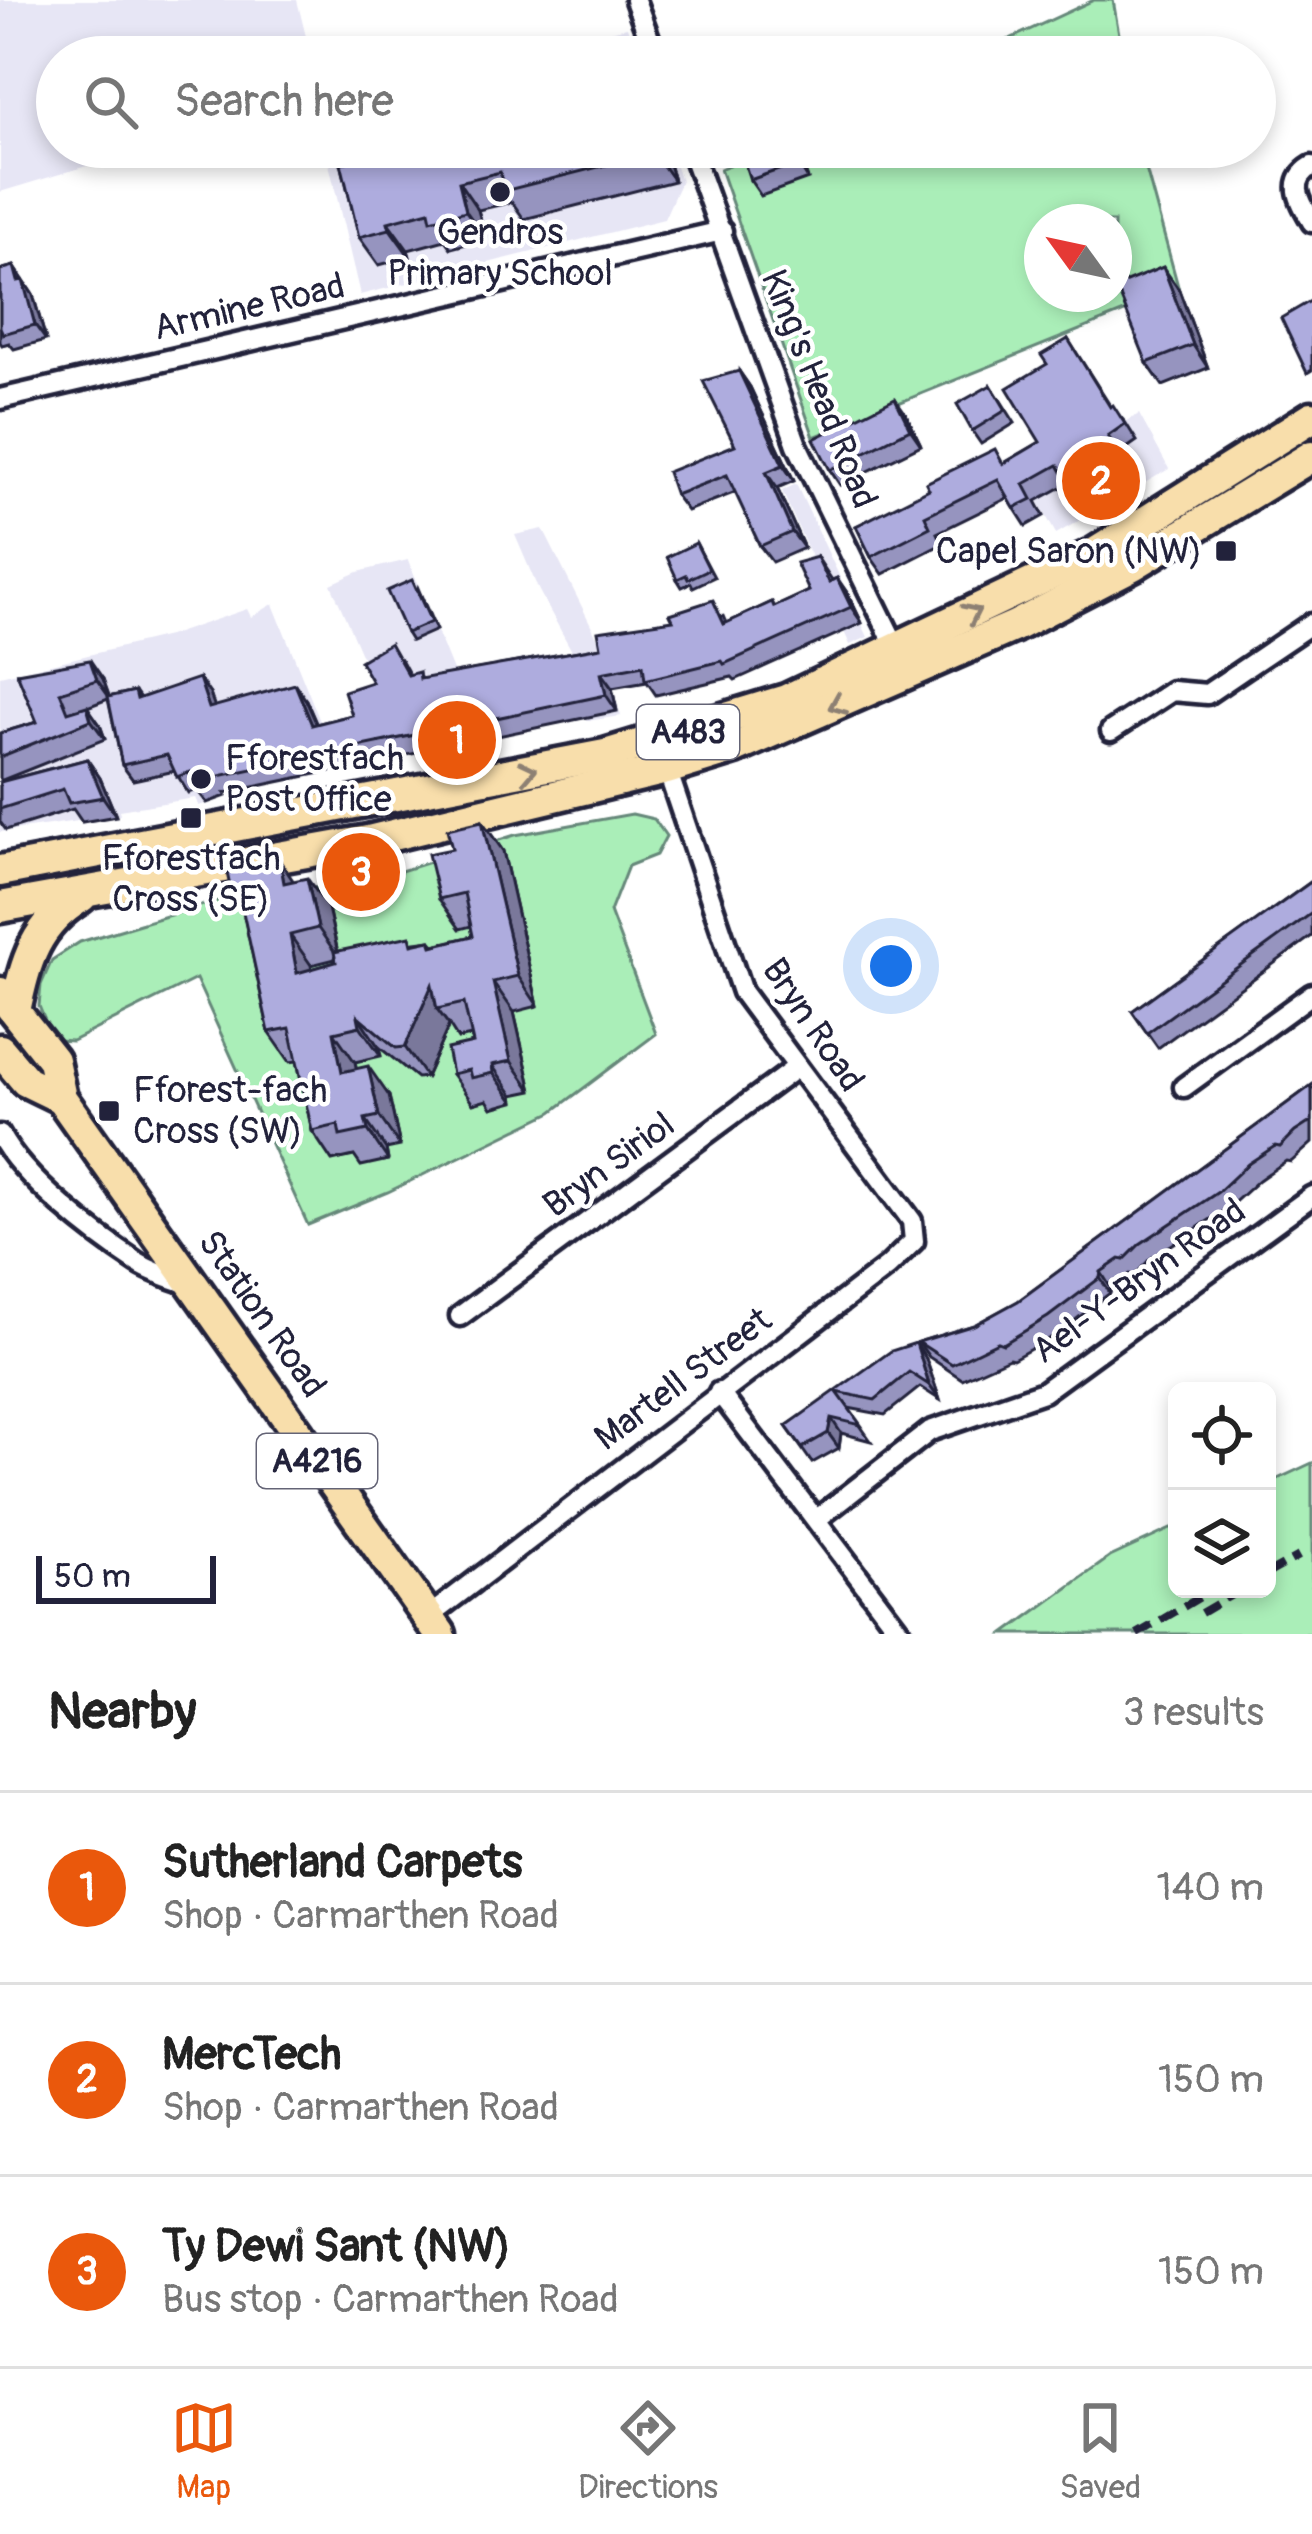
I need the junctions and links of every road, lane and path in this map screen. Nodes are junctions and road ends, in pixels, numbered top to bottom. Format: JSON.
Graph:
{"nodes":[{"id":1,"x":634,"y":0,"type":"edge"},
{"id":2,"x":648,"y":36,"type":"edge"},
{"id":3,"x":1312,"y":166,"type":"edge"},
{"id":4,"x":699,"y":168,"type":"edge"},
{"id":5,"x":1312,"y":222,"type":"edge"},
{"id":6,"x":722,"y":231,"type":"junction"},
{"id":7,"x":0,"y":399,"type":"edge"},
{"id":8,"x":1312,"y":416,"type":"edge"},
{"id":9,"x":1312,"y":456,"type":"edge"},
{"id":10,"x":1312,"y":623,"type":"edge"},
{"id":11,"x":897,"y":650,"type":"junction"},
{"id":12,"x":1111,"y":731,"type":"dead end"},
{"id":13,"x":667,"y":769,"type":"junction"},
{"id":14,"x":0,"y":871,"type":"edge"},
{"id":15,"x":97,"y":887,"type":"junction"},
{"id":16,"x":0,"y":907,"type":"edge"},
{"id":17,"x":1312,"y":994,"type":"edge"},
{"id":18,"x":8,"y":1002,"type":"edge"},
{"id":19,"x":0,"y":1050,"type":"edge"},
{"id":20,"x":797,"y":1067,"type":"junction"},
{"id":21,"x":1184,"y":1087,"type":"dead end"},
{"id":22,"x":61,"y":1098,"type":"junction"},
{"id":23,"x":0,"y":1135,"type":"edge"},
{"id":24,"x":877,"y":1173,"type":"joint"},
{"id":25,"x":1312,"y":1196,"type":"edge"},
{"id":26,"x":195,"y":1287,"type":"junction"},
{"id":27,"x":460,"y":1316,"type":"dead end"},
{"id":28,"x":719,"y":1391,"type":"junction"},
{"id":29,"x":817,"y":1519,"type":"junction"},
{"id":30,"x":434,"y":1625,"type":"edge"},
{"id":31,"x":902,"y":1634,"type":"edge"}],
"edges":[{"from":1,"to":2,"type":"street"},
{"from":3,"to":5,"type":"street"},
{"from":4,"to":6,"type":"street","name":"King's Head Road"},
{"from":6,"to":7,"type":"street","name":"Armine Road"},
{"from":6,"to":11,"type":"street","name":"King's Head Road"},
{"from":11,"to":8,"type":"main road","number":"A483","one_way":true},
{"from":9,"to":13,"type":"main road","number":"A483","one_way":true},
{"from":10,"to":12,"type":"street"},
{"from":14,"to":11,"type":"main road","number":"A483","one_way":true},
{"from":13,"to":15,"type":"main road","number":"A483"},
{"from":13,"to":20,"type":"street","name":"Bryn Road"},
{"from":15,"to":16,"type":"main road","number":"A483"},
{"from":15,"to":18,"type":"main road"},
{"from":17,"to":21,"type":"street"},
{"from":18,"to":22,"type":"main road","name":"Station Road","number":"A4216"},
{"from":19,"to":22,"type":"main road","name":"Station Road","number":"A4216"},
{"from":20,"to":24,"type":"street","name":"Bryn Road"},
{"from":20,"to":27,"type":"street","name":"Bryn Siriol"},
{"from":22,"to":26,"type":"main road","name":"Station Road","number":"A4216"},
{"from":23,"to":26,"type":"street"},
{"from":24,"to":28,"type":"street","name":"Martell Street"},
{"from":25,"to":29,"type":"street","name":"Ael-Y-Bryn Road"},
{"from":26,"to":30,"type":"main road","name":"Station Road","number":"A4216"},
{"from":28,"to":29,"type":"street"},
{"from":28,"to":30,"type":"street","name":"Martell Street"},
{"from":29,"to":31,"type":"street"}]}
